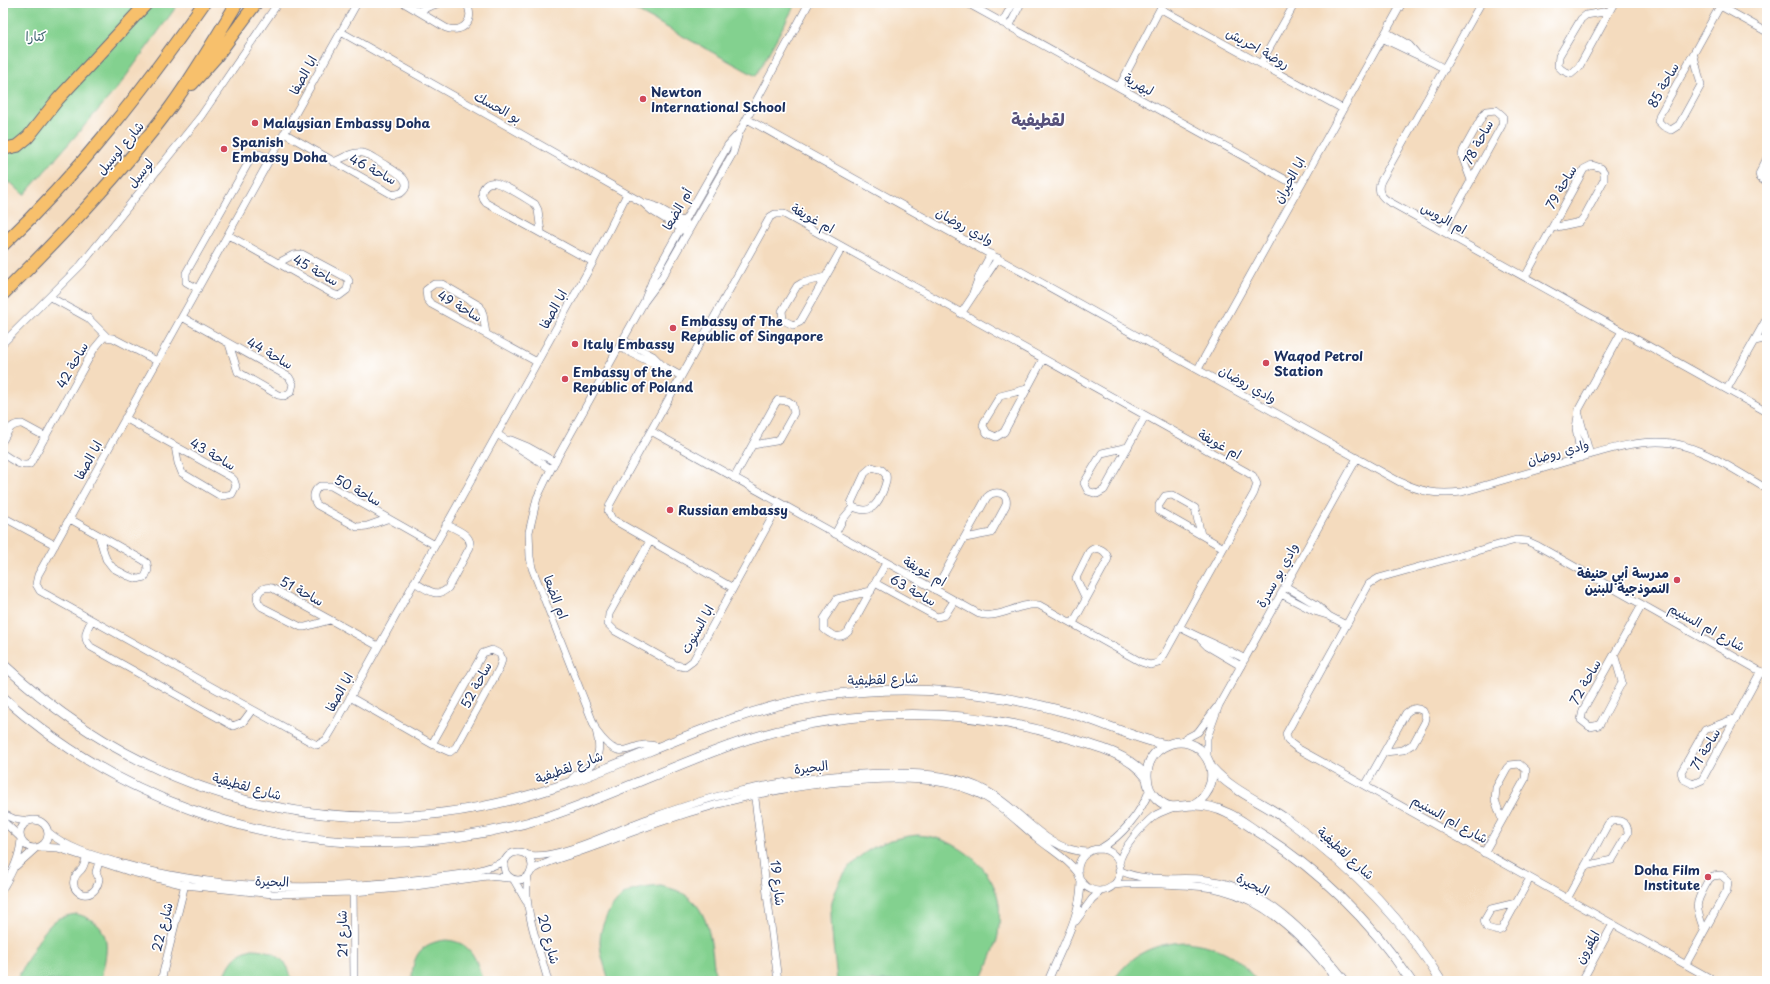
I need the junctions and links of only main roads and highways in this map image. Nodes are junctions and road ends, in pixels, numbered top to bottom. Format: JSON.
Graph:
{"nodes":[{"id":1,"x":147,"y":3,"type":"edge"},
{"id":2,"x":204,"y":3,"type":"edge"},
{"id":3,"x":237,"y":3,"type":"edge"},
{"id":4,"x":256,"y":3,"type":"edge"},
{"id":5,"x":180,"y":93,"type":"junction"},
{"id":6,"x":3,"y":149,"type":"edge"},
{"id":7,"x":3,"y":245,"type":"edge"},
{"id":8,"x":3,"y":294,"type":"edge"}],
"edges":[{"from":1,"to":6,"type":"highway"},
{"from":2,"to":7,"type":"highway","name":"شارع لوسيل"},
{"from":3,"to":5,"type":"highway","name":"شارع لوسيل"},
{"from":4,"to":5,"type":"highway"},
{"from":5,"to":8,"type":"highway","name":"شارع لوسيل"}]}
